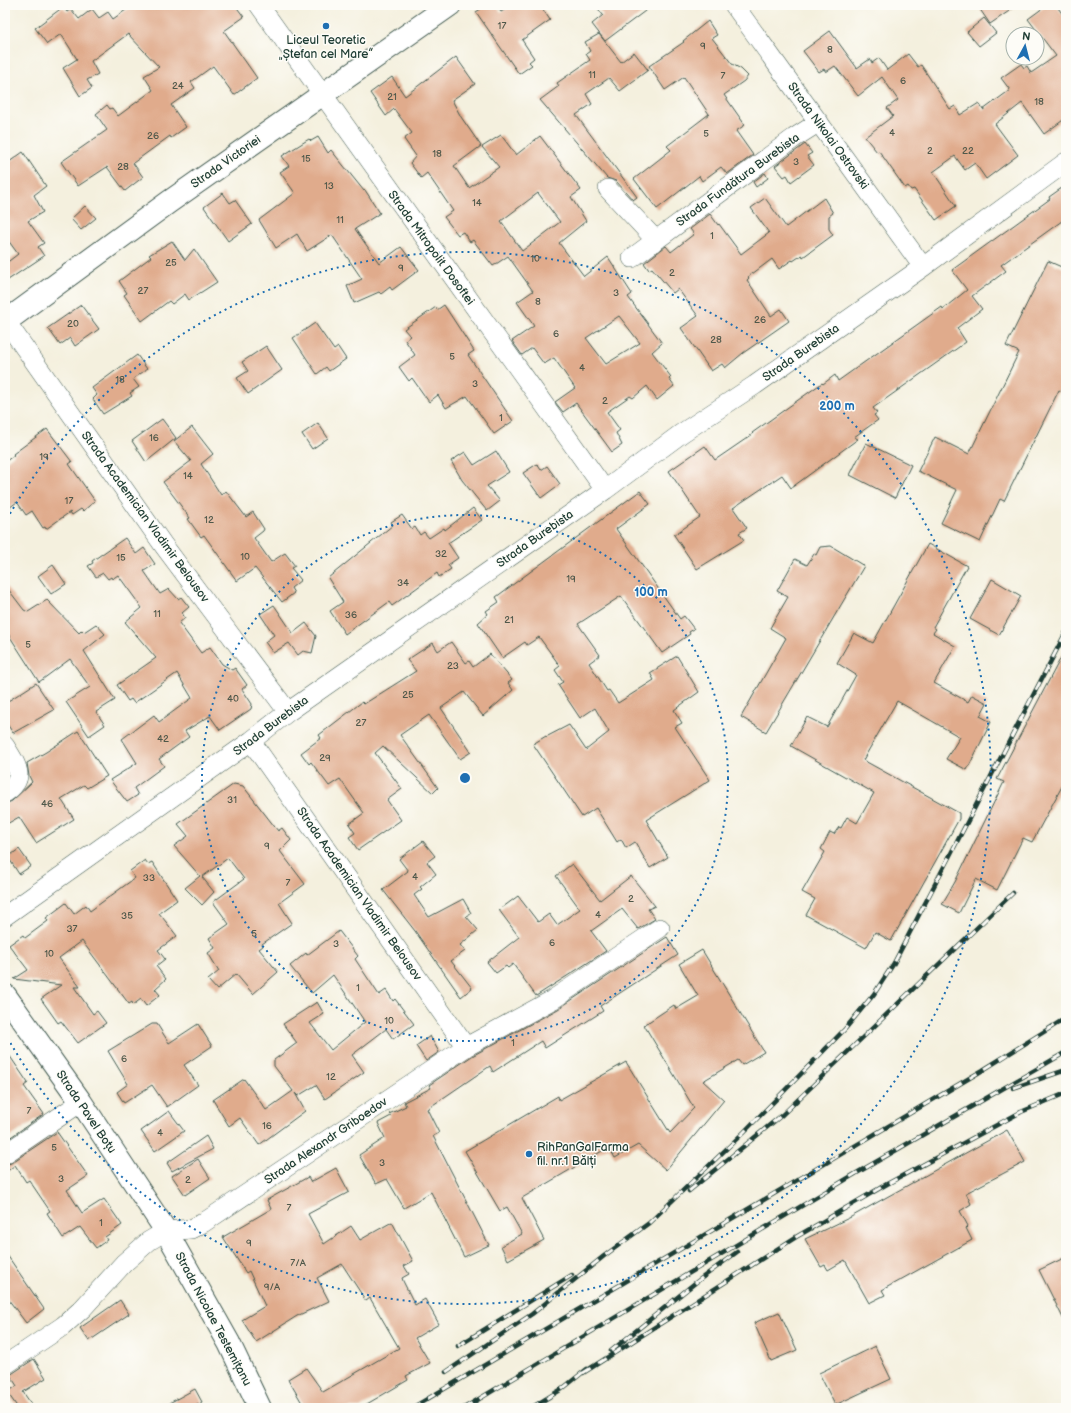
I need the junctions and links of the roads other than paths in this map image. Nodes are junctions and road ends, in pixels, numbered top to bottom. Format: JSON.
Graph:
{"nodes":[{"id":1,"x":259,"y":5,"type":"edge"},
{"id":2,"x":450,"y":5,"type":"edge"},
{"id":3,"x":734,"y":5,"type":"edge"},
{"id":4,"x":322,"y":94,"type":"junction"},
{"id":5,"x":818,"y":122,"type":"junction"},
{"id":6,"x":1066,"y":162,"type":"edge"},
{"id":7,"x":608,"y":189,"type":"dead end"},
{"id":8,"x":658,"y":239,"type":"junction"},
{"id":9,"x":632,"y":258,"type":"dead end"},
{"id":10,"x":923,"y":267,"type":"junction"},
{"id":11,"x":5,"y":321,"type":"edge"},
{"id":12,"x":605,"y":490,"type":"junction"},
{"id":13,"x":288,"y":712,"type":"junction"},
{"id":14,"x":251,"y":742,"type":"junction"},
{"id":15,"x":5,"y":746,"type":"edge"},
{"id":16,"x":5,"y":793,"type":"edge"},
{"id":17,"x":5,"y":916,"type":"edge"},
{"id":18,"x":660,"y":928,"type":"dead end"},
{"id":19,"x":5,"y":995,"type":"edge"},
{"id":20,"x":466,"y":1047,"type":"junction"},
{"id":21,"x":81,"y":1102,"type":"junction"},
{"id":22,"x":5,"y":1154,"type":"edge"},
{"id":23,"x":166,"y":1231,"type":"junction"},
{"id":24,"x":5,"y":1365,"type":"edge"},
{"id":25,"x":260,"y":1408,"type":"edge"}],
"edges":[{"from":1,"to":4,"type":"street","name":"Strada Mitropolit Dosoftei"},
{"from":2,"to":4,"type":"street","name":"Strada Victoriei"},
{"from":3,"to":5,"type":"street","name":"Strada Nikolai Ostrovski"},
{"from":4,"to":11,"type":"street","name":"Strada Victoriei"},
{"from":4,"to":12,"type":"street","name":"Strada Mitropolit Dosoftei"},
{"from":5,"to":8,"type":"street","name":"Strada Fundătura Burebista"},
{"from":5,"to":10,"type":"street","name":"Strada Nikolai Ostrovski"},
{"from":6,"to":10,"type":"street","name":"Strada Burebista"},
{"from":7,"to":8,"type":"street"},
{"from":8,"to":9,"type":"street","name":"Strada Fundătura Burebista"},
{"from":10,"to":12,"type":"street","name":"Strada Burebista"},
{"from":11,"to":13,"type":"street","name":"Strada Academician Vladimir Belousov"},
{"from":12,"to":13,"type":"street","name":"Strada Burebista"},
{"from":13,"to":14,"type":"street","name":"Strada Burebista"},
{"from":14,"to":17,"type":"street","name":"Strada Burebista"},
{"from":14,"to":20,"type":"street","name":"Strada Academician Vladimir Belousov"},
{"from":15,"to":16,"type":"street"},
{"from":18,"to":20,"type":"street","name":"Strada Alexandr Griboedov"},
{"from":19,"to":21,"type":"street","name":"Strada Pavel Boțu"},
{"from":20,"to":23,"type":"street","name":"Strada Alexandr Griboedov"},
{"from":21,"to":22,"type":"street"},
{"from":21,"to":23,"type":"street","name":"Strada Pavel Boțu"},
{"from":23,"to":24,"type":"street","name":"Strada Alexandr Griboedov"},
{"from":23,"to":25,"type":"street","name":"Strada Nicolae Testemițanu"}]}
